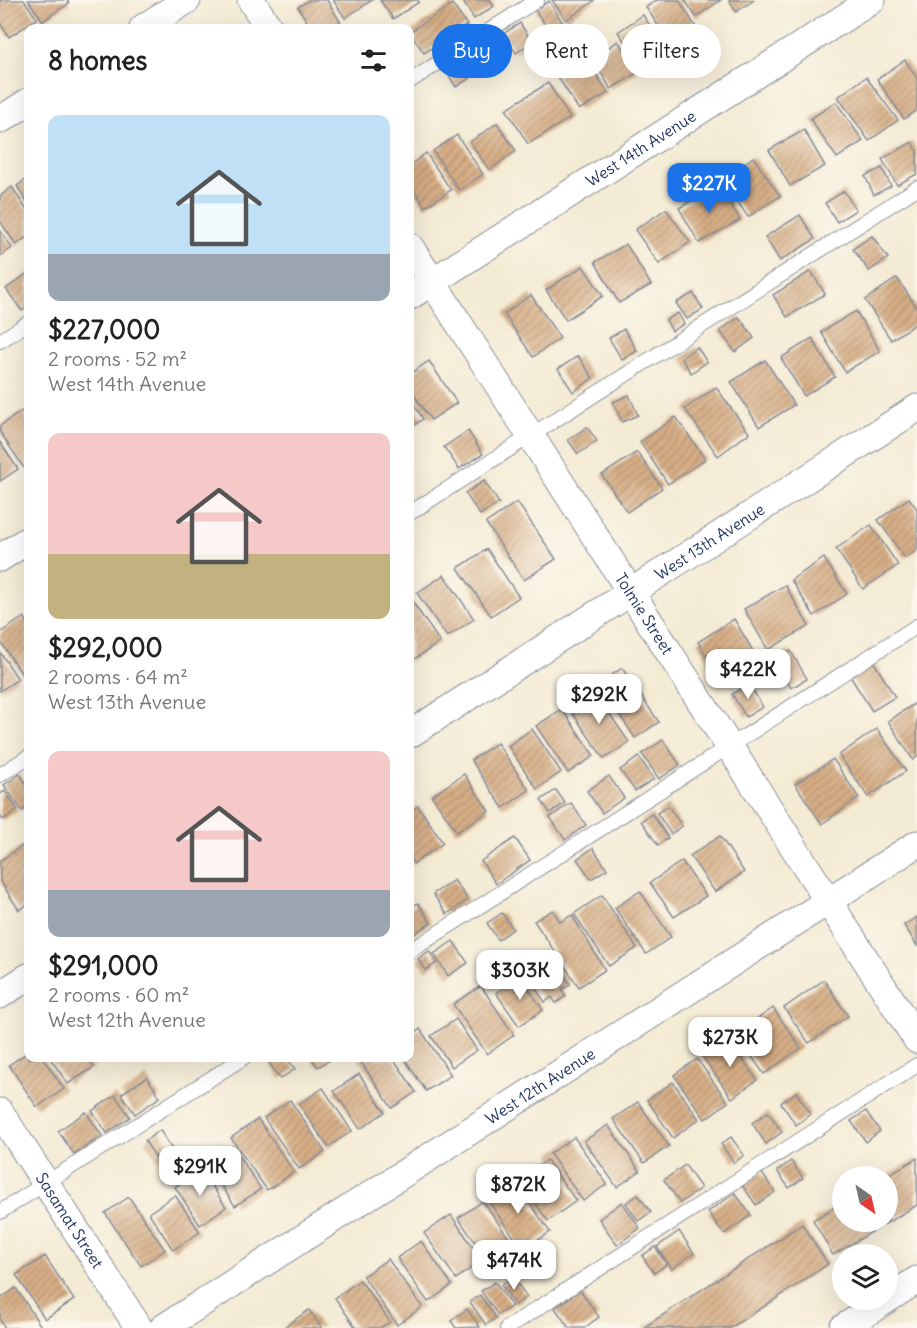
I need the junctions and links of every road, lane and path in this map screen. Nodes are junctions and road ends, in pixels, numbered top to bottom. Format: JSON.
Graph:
{"nodes":[{"id":1,"x":187,"y":0,"type":"edge"},
{"id":2,"x":251,"y":0,"type":"edge"},
{"id":3,"x":537,"y":0,"type":"edge"},
{"id":4,"x":872,"y":0,"type":"edge"},
{"id":5,"x":149,"y":24,"type":"edge"},
{"id":6,"x":266,"y":24,"type":"edge"},
{"id":7,"x":414,"y":78,"type":"edge"},
{"id":8,"x":24,"y":105,"type":"edge"},
{"id":9,"x":0,"y":120,"type":"edge"},
{"id":10,"x":917,"y":188,"type":"edge"},
{"id":11,"x":414,"y":262,"type":"edge"},
{"id":12,"x":421,"y":289,"type":"edge"},
{"id":13,"x":24,"y":326,"type":"edge"},
{"id":14,"x":0,"y":341,"type":"edge"},
{"id":15,"x":917,"y":408,"type":"edge"},
{"id":16,"x":530,"y":435,"type":"junction"},
{"id":17,"x":414,"y":510,"type":"edge"},
{"id":18,"x":24,"y":543,"type":"edge"},
{"id":19,"x":0,"y":558,"type":"edge"},
{"id":20,"x":631,"y":593,"type":"junction"},
{"id":21,"x":917,"y":626,"type":"edge"},
{"id":22,"x":414,"y":731,"type":"edge"},
{"id":23,"x":730,"y":747,"type":"junction"},
{"id":24,"x":24,"y":760,"type":"edge"},
{"id":25,"x":0,"y":775,"type":"edge"},
{"id":26,"x":917,"y":844,"type":"edge"},
{"id":27,"x":828,"y":901,"type":"junction"},
{"id":28,"x":414,"y":948,"type":"edge"},
{"id":29,"x":24,"y":980,"type":"edge"},
{"id":30,"x":0,"y":995,"type":"edge"},
{"id":31,"x":917,"y":1040,"type":"edge"},
{"id":32,"x":237,"y":1062,"type":"edge"},
{"id":33,"x":917,"y":1065,"type":"edge"},
{"id":34,"x":0,"y":1112,"type":"edge"},
{"id":35,"x":46,"y":1183,"type":"junction"},
{"id":36,"x":0,"y":1212,"type":"edge"},
{"id":37,"x":917,"y":1280,"type":"edge"},
{"id":38,"x":139,"y":1328,"type":"edge"},
{"id":39,"x":163,"y":1328,"type":"edge"},
{"id":40,"x":507,"y":1328,"type":"edge"},
{"id":41,"x":843,"y":1328,"type":"edge"}],
"edges":[{"from":1,"to":5,"type":"street"},
{"from":2,"to":6,"type":"street"},
{"from":3,"to":7,"type":"lane"},
{"from":4,"to":12,"type":"street","name":"West 14th Avenue"},
{"from":8,"to":9,"type":"street"},
{"from":10,"to":16,"type":"lane"},
{"from":11,"to":12,"type":"street","name":"Tolmie Street"},
{"from":12,"to":16,"type":"street","name":"Tolmie Street"},
{"from":13,"to":14,"type":"lane"},
{"from":15,"to":20,"type":"street","name":"West 13th Avenue"},
{"from":16,"to":17,"type":"lane"},
{"from":16,"to":20,"type":"street","name":"Tolmie Street"},
{"from":18,"to":19,"type":"street"},
{"from":20,"to":22,"type":"street","name":"West 13th Avenue"},
{"from":20,"to":23,"type":"street","name":"Tolmie Street"},
{"from":21,"to":23,"type":"lane"},
{"from":23,"to":27,"type":"street","name":"Tolmie Street"},
{"from":23,"to":28,"type":"lane"},
{"from":24,"to":25,"type":"lane"},
{"from":26,"to":27,"type":"street","name":"West 12th Avenue"},
{"from":27,"to":31,"type":"street","name":"Tolmie Street"},
{"from":27,"to":39,"type":"street","name":"West 12th Avenue"},
{"from":29,"to":30,"type":"street"},
{"from":32,"to":35,"type":"lane"},
{"from":33,"to":40,"type":"lane"},
{"from":34,"to":35,"type":"street","name":"Sasamat Street"},
{"from":35,"to":36,"type":"lane"},
{"from":35,"to":38,"type":"street","name":"Sasamat Street"},
{"from":37,"to":41,"type":"street"}]}
